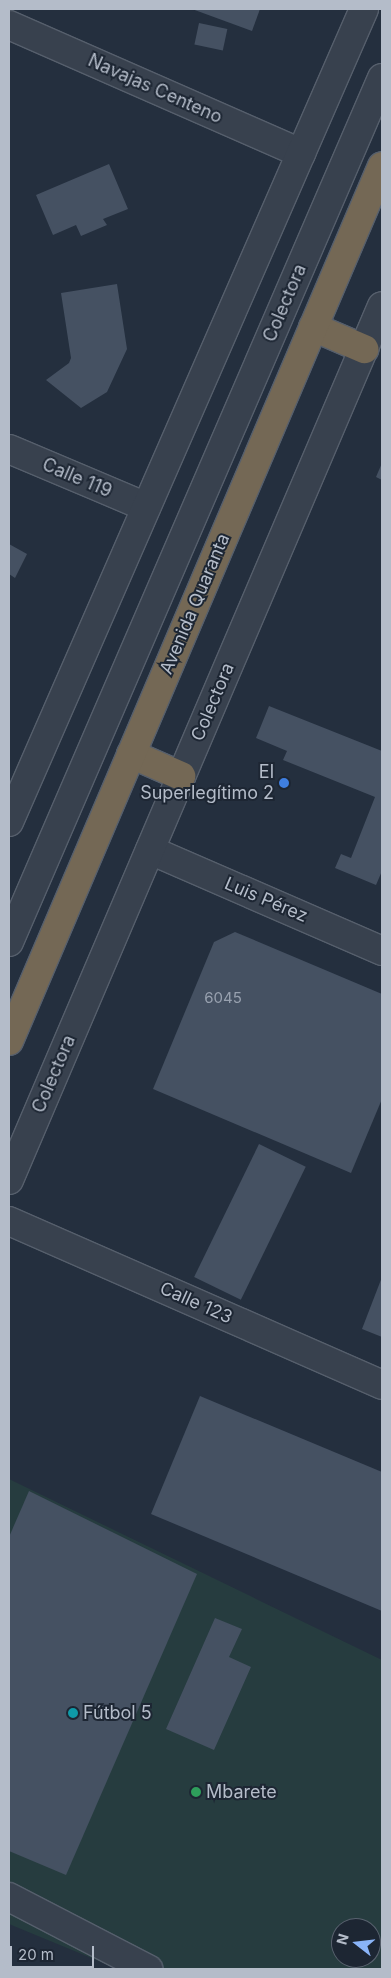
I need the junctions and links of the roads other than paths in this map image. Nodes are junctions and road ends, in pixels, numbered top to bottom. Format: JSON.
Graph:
{"nodes":[{"id":1,"x":364,"y":9,"type":"edge"},
{"id":2,"x":9,"y":25,"type":"edge"},
{"id":3,"x":382,"y":78,"type":"edge"},
{"id":4,"x":301,"y":153,"type":"junction"},
{"id":5,"x":382,"y":166,"type":"edge"},
{"id":6,"x":382,"y":306,"type":"edge"},
{"id":7,"x":313,"y":327,"type":"junction"},
{"id":8,"x":364,"y":349,"type":"junction"},
{"id":9,"x":9,"y":449,"type":"edge"},
{"id":10,"x":146,"y":507,"type":"junction"},
{"id":11,"x":131,"y":754,"type":"junction"},
{"id":12,"x":181,"y":776,"type":"junction"},
{"id":13,"x":9,"y":822,"type":"edge"},
{"id":14,"x":150,"y":850,"type":"junction"},
{"id":15,"x":9,"y":942,"type":"edge"},
{"id":16,"x":382,"y":951,"type":"edge"},
{"id":17,"x":9,"y":1041,"type":"edge"},
{"id":18,"x":9,"y":1180,"type":"edge"},
{"id":19,"x":9,"y":1221,"type":"edge"},
{"id":20,"x":382,"y":1385,"type":"edge"},
{"id":21,"x":9,"y":1897,"type":"edge"},
{"id":22,"x":148,"y":1969,"type":"edge"}],
"edges":[{"from":1,"to":4,"type":"street"},
{"from":2,"to":4,"type":"street","name":"Navajas Centeno"},
{"from":3,"to":15,"type":"street","name":"Colectora"},
{"from":4,"to":10,"type":"street"},
{"from":5,"to":7,"type":"highway","name":"Avenida Quaranta"},
{"from":6,"to":8,"type":"street","name":"Colectora"},
{"from":7,"to":8,"type":"highway"},
{"from":7,"to":11,"type":"highway","name":"Avenida Quaranta"},
{"from":8,"to":12,"type":"street","name":"Colectora"},
{"from":9,"to":10,"type":"street","name":"Calle 119"},
{"from":10,"to":13,"type":"street"},
{"from":11,"to":12,"type":"highway"},
{"from":11,"to":17,"type":"highway","name":"Avenida Quaranta"},
{"from":12,"to":14,"type":"street","name":"Colectora"},
{"from":14,"to":16,"type":"street","name":"Luis Pérez"},
{"from":14,"to":18,"type":"street","name":"Colectora"},
{"from":19,"to":20,"type":"street","name":"Calle 123"},
{"from":21,"to":22,"type":"street"}]}
